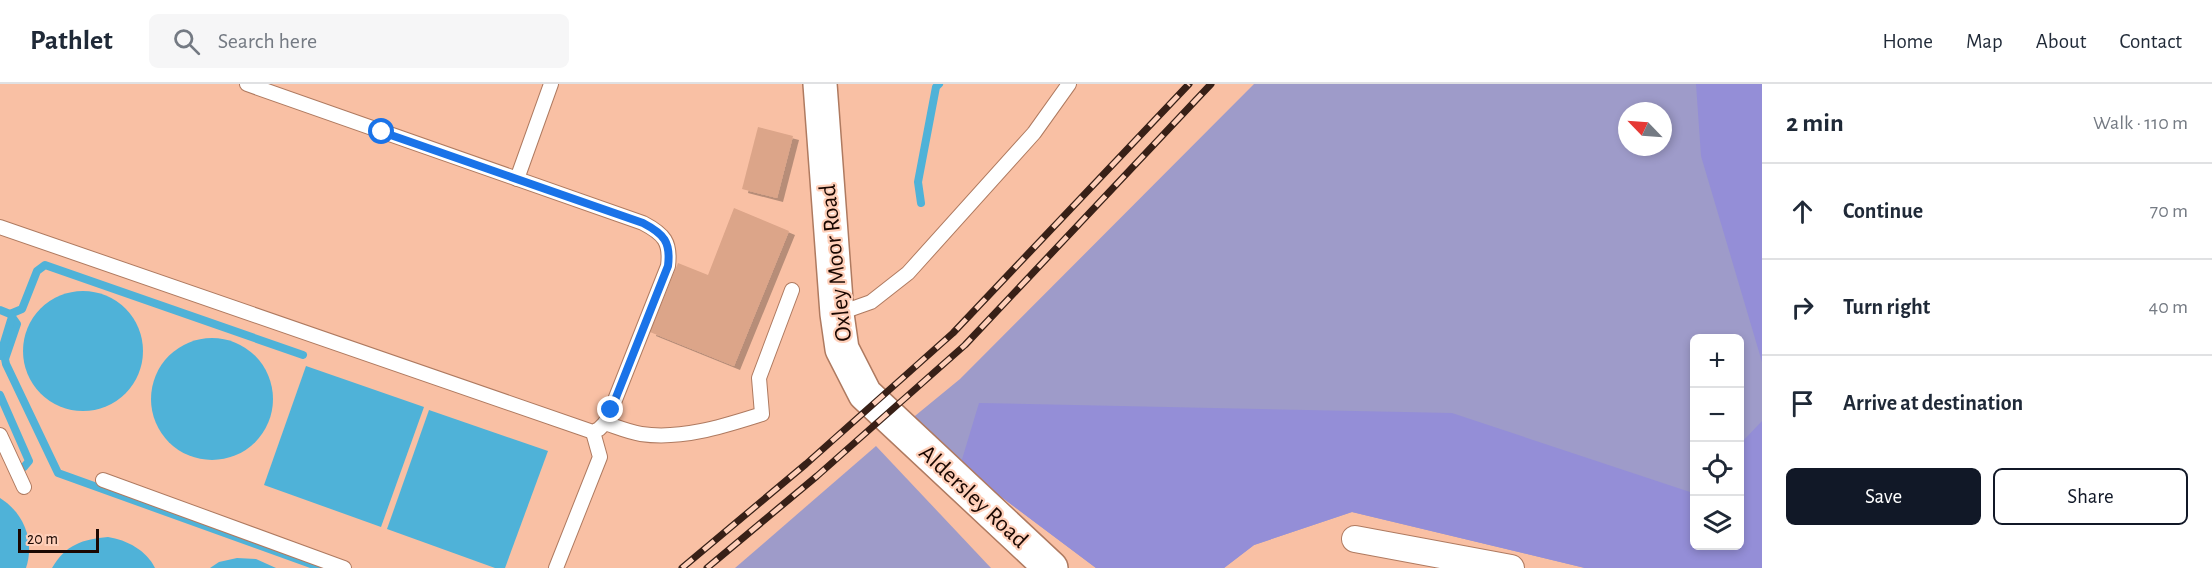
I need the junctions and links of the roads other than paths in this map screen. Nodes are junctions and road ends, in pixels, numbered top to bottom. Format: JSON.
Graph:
{"nodes":[{"id":1,"x":247,"y":84,"type":"edge"},
{"id":2,"x":551,"y":84,"type":"edge"},
{"id":3,"x":820,"y":84,"type":"edge"},
{"id":4,"x":1069,"y":84,"type":"edge"},
{"id":5,"x":517,"y":179,"type":"junction"},
{"id":6,"x":0,"y":226,"type":"edge"},
{"id":7,"x":792,"y":290,"type":"dead end"},
{"id":8,"x":837,"y":314,"type":"junction"},
{"id":9,"x":605,"y":423,"type":"junction"},
{"id":10,"x":896,"y":424,"type":"joint"},
{"id":11,"x":592,"y":432,"type":"junction"},
{"id":12,"x":0,"y":435,"type":"edge"},
{"id":13,"x":103,"y":480,"type":"dead end"},
{"id":14,"x":24,"y":487,"type":"dead end"},
{"id":15,"x":1355,"y":538,"type":"dead end"},
{"id":16,"x":344,"y":568,"type":"edge"},
{"id":17,"x":556,"y":568,"type":"edge"},
{"id":18,"x":1051,"y":568,"type":"edge"},
{"id":19,"x":1511,"y":568,"type":"edge"}],
"edges":[{"from":1,"to":5,"type":"lane"},
{"from":2,"to":5,"type":"lane"},
{"from":3,"to":8,"type":"street","name":"Oxley Moor Road"},
{"from":4,"to":8,"type":"lane"},
{"from":5,"to":9,"type":"lane"},
{"from":6,"to":11,"type":"lane"},
{"from":7,"to":9,"type":"lane"},
{"from":8,"to":10,"type":"street","name":"Oxley Moor Road"},
{"from":9,"to":11,"type":"lane"},
{"from":10,"to":18,"type":"street","name":"Aldersley Road"},
{"from":11,"to":17,"type":"lane"},
{"from":12,"to":14,"type":"lane"},
{"from":13,"to":16,"type":"lane"},
{"from":15,"to":19,"type":"street"}]}
